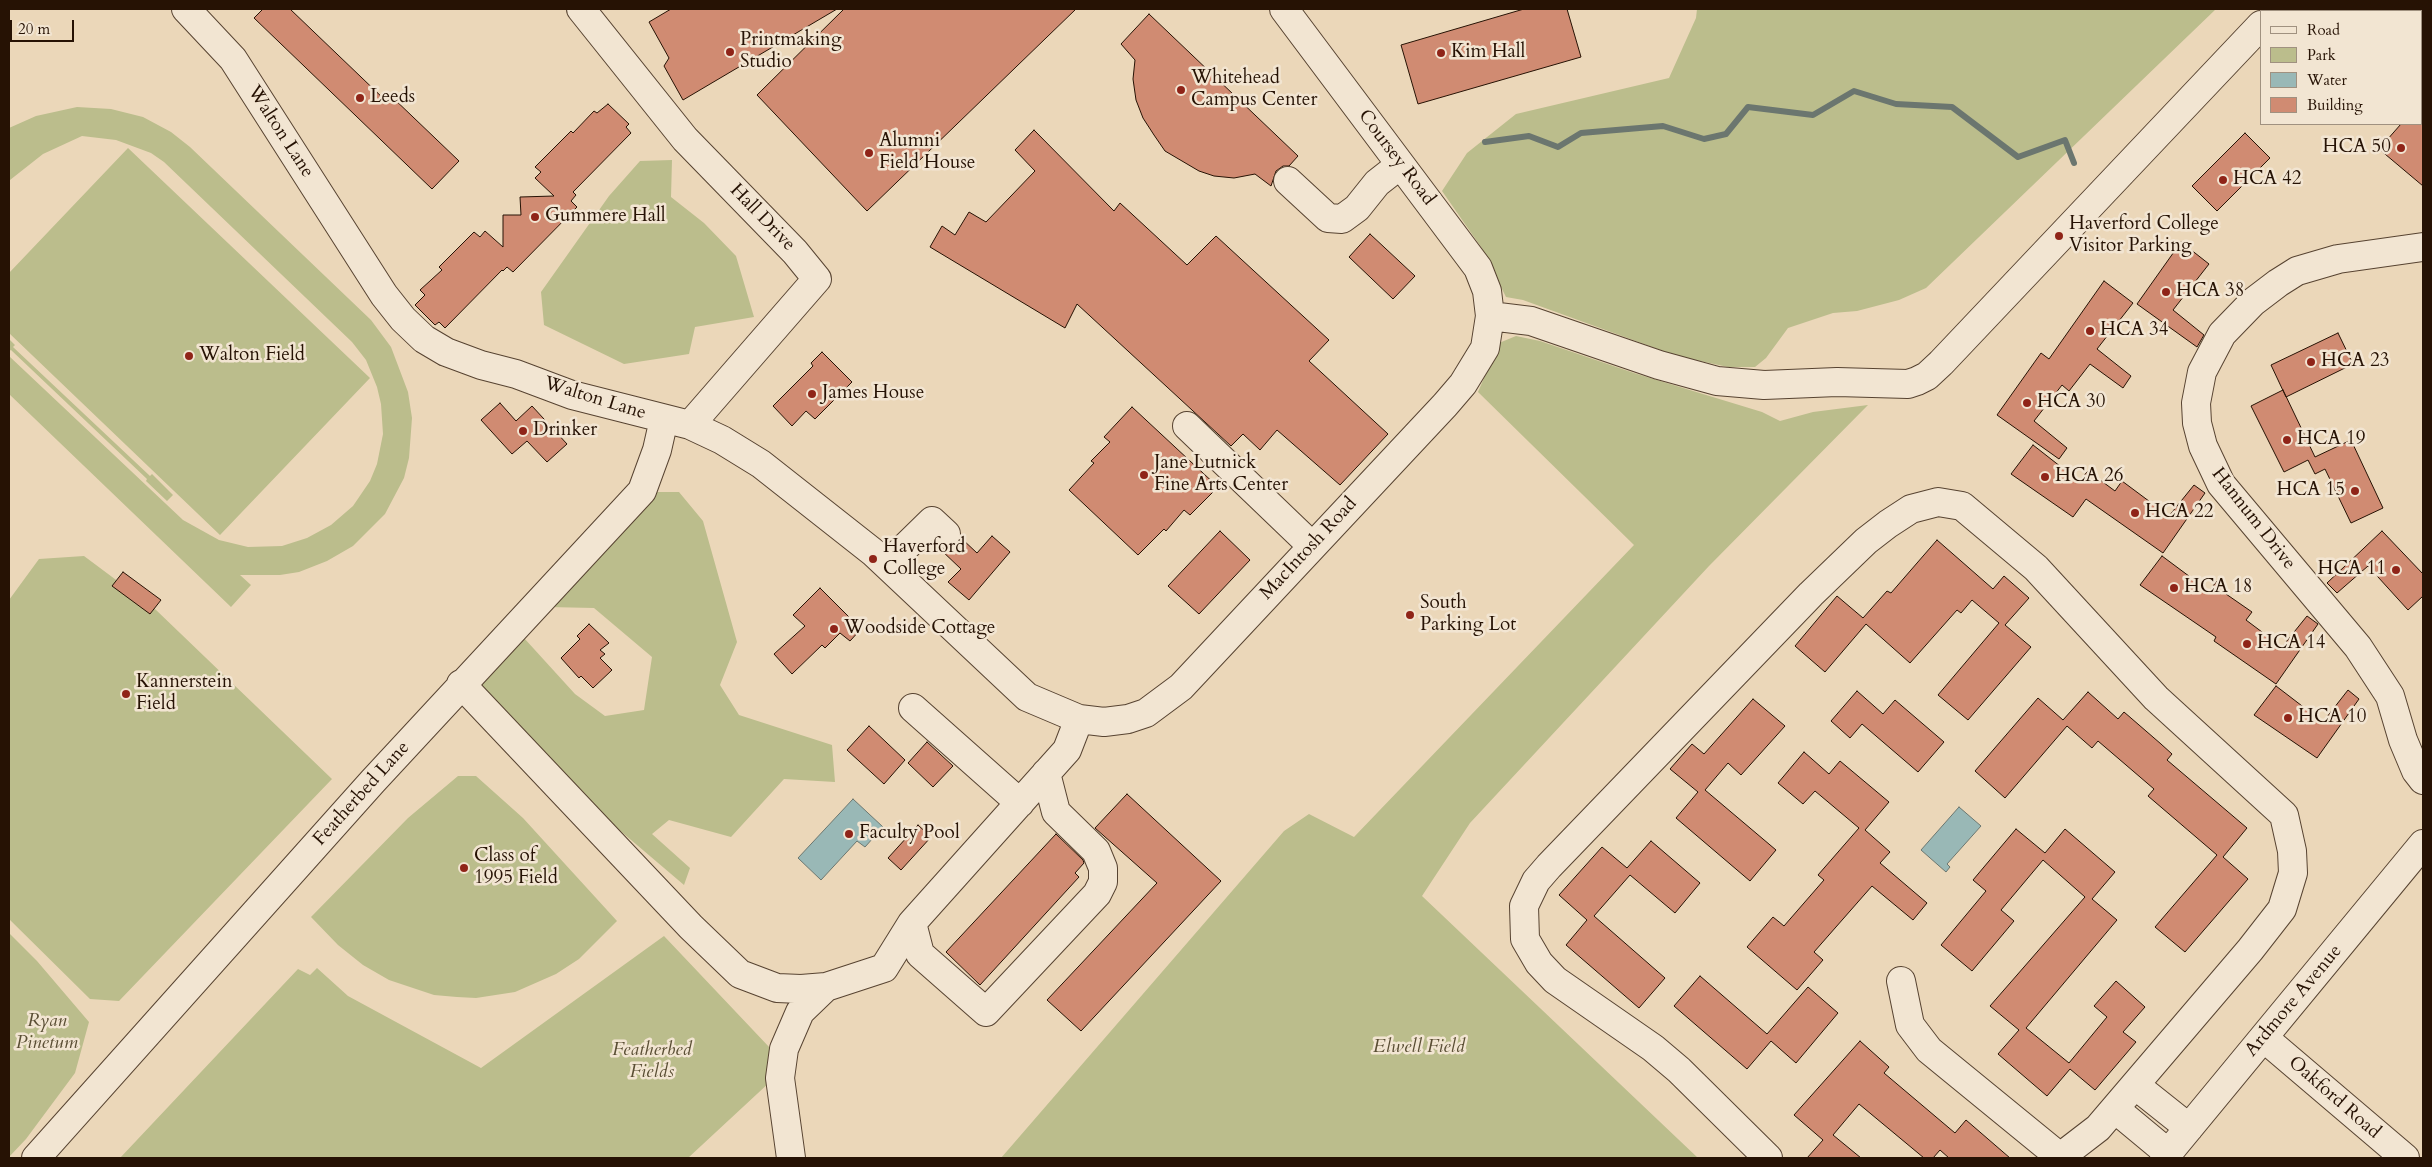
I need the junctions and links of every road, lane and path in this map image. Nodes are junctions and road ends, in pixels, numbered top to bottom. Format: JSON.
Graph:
{"nodes":[{"id":1,"x":186,"y":9,"type":"edge"},
{"id":2,"x":581,"y":9,"type":"edge"},
{"id":3,"x":1284,"y":9,"type":"edge"},
{"id":4,"x":2260,"y":26,"type":"edge"},
{"id":5,"x":1400,"y":165,"type":"junction"},
{"id":6,"x":1288,"y":181,"type":"dead end"},
{"id":7,"x":2423,"y":247,"type":"edge"},
{"id":8,"x":1490,"y":316,"type":"junction"},
{"id":9,"x":664,"y":419,"type":"junction"},
{"id":10,"x":690,"y":425,"type":"junction"},
{"id":11,"x":1187,"y":426,"type":"dead end"},
{"id":12,"x":946,"y":534,"type":"dead end"},
{"id":13,"x":1312,"y":546,"type":"junction"},
{"id":14,"x":887,"y":565,"type":"junction"},
{"id":15,"x":461,"y":684,"type":"junction"},
{"id":16,"x":913,"y":708,"type":"dead end"},
{"id":17,"x":1079,"y":719,"type":"junction"},
{"id":18,"x":1046,"y":773,"type":"junction"},
{"id":19,"x":2423,"y":780,"type":"edge"},
{"id":20,"x":1020,"y":803,"type":"junction"},
{"id":21,"x":2422,"y":849,"type":"edge"},
{"id":22,"x":912,"y":922,"type":"junction"},
{"id":23,"x":1900,"y":981,"type":"dead end"},
{"id":24,"x":826,"y":987,"type":"junction"},
{"id":25,"x":2264,"y":1038,"type":"junction"},
{"id":26,"x":2135,"y":1084,"type":"junction"},
{"id":27,"x":2115,"y":1109,"type":"junction"},
{"id":28,"x":2189,"y":1128,"type":"junction"},
{"id":29,"x":2166,"y":1156,"type":"edge"},
{"id":30,"x":36,"y":1158,"type":"edge"},
{"id":31,"x":791,"y":1158,"type":"edge"},
{"id":32,"x":1768,"y":1158,"type":"edge"},
{"id":33,"x":2059,"y":1158,"type":"edge"},
{"id":34,"x":2405,"y":1158,"type":"edge"}],
"edges":[{"from":1,"to":9,"type":"street","name":"Walton Lane"},
{"from":2,"to":10,"type":"street","name":"Hall Drive"},
{"from":3,"to":5,"type":"street","name":"Coursey Road"},
{"from":4,"to":8,"type":"street"},
{"from":5,"to":6,"type":"street"},
{"from":5,"to":8,"type":"street","name":"Coursey Road"},
{"from":7,"to":19,"type":"street","name":"Hannum Drive"},
{"from":8,"to":13,"type":"street","name":"MacIntosh Road"},
{"from":9,"to":10,"type":"street","name":"Walton Lane"},
{"from":9,"to":15,"type":"street","name":"Featherbed Lane"},
{"from":10,"to":14,"type":"street","name":"Walton Lane"},
{"from":11,"to":13,"type":"street"},
{"from":12,"to":14,"type":"street"},
{"from":13,"to":17,"type":"street","name":"MacIntosh Road"},
{"from":14,"to":17,"type":"street","name":"Walton Lane"},
{"from":15,"to":24,"type":"street"},
{"from":15,"to":30,"type":"street","name":"Featherbed Lane"},
{"from":16,"to":20,"type":"street"},
{"from":17,"to":18,"type":"street"},
{"from":18,"to":20,"type":"street"},
{"from":18,"to":22,"type":"street"},
{"from":20,"to":22,"type":"street"},
{"from":21,"to":25,"type":"street","name":"Ardmore Avenue"},
{"from":22,"to":24,"type":"street"},
{"from":23,"to":33,"type":"street"},
{"from":24,"to":31,"type":"street"},
{"from":25,"to":28,"type":"street","name":"Ardmore Avenue"},
{"from":25,"to":34,"type":"street","name":"Oakford Road"},
{"from":26,"to":27,"type":"street"},
{"from":26,"to":28,"type":"street"},
{"from":26,"to":32,"type":"street"},
{"from":27,"to":29,"type":"street"},
{"from":27,"to":33,"type":"street"},
{"from":28,"to":29,"type":"street","name":"Ardmore Avenue"}]}
